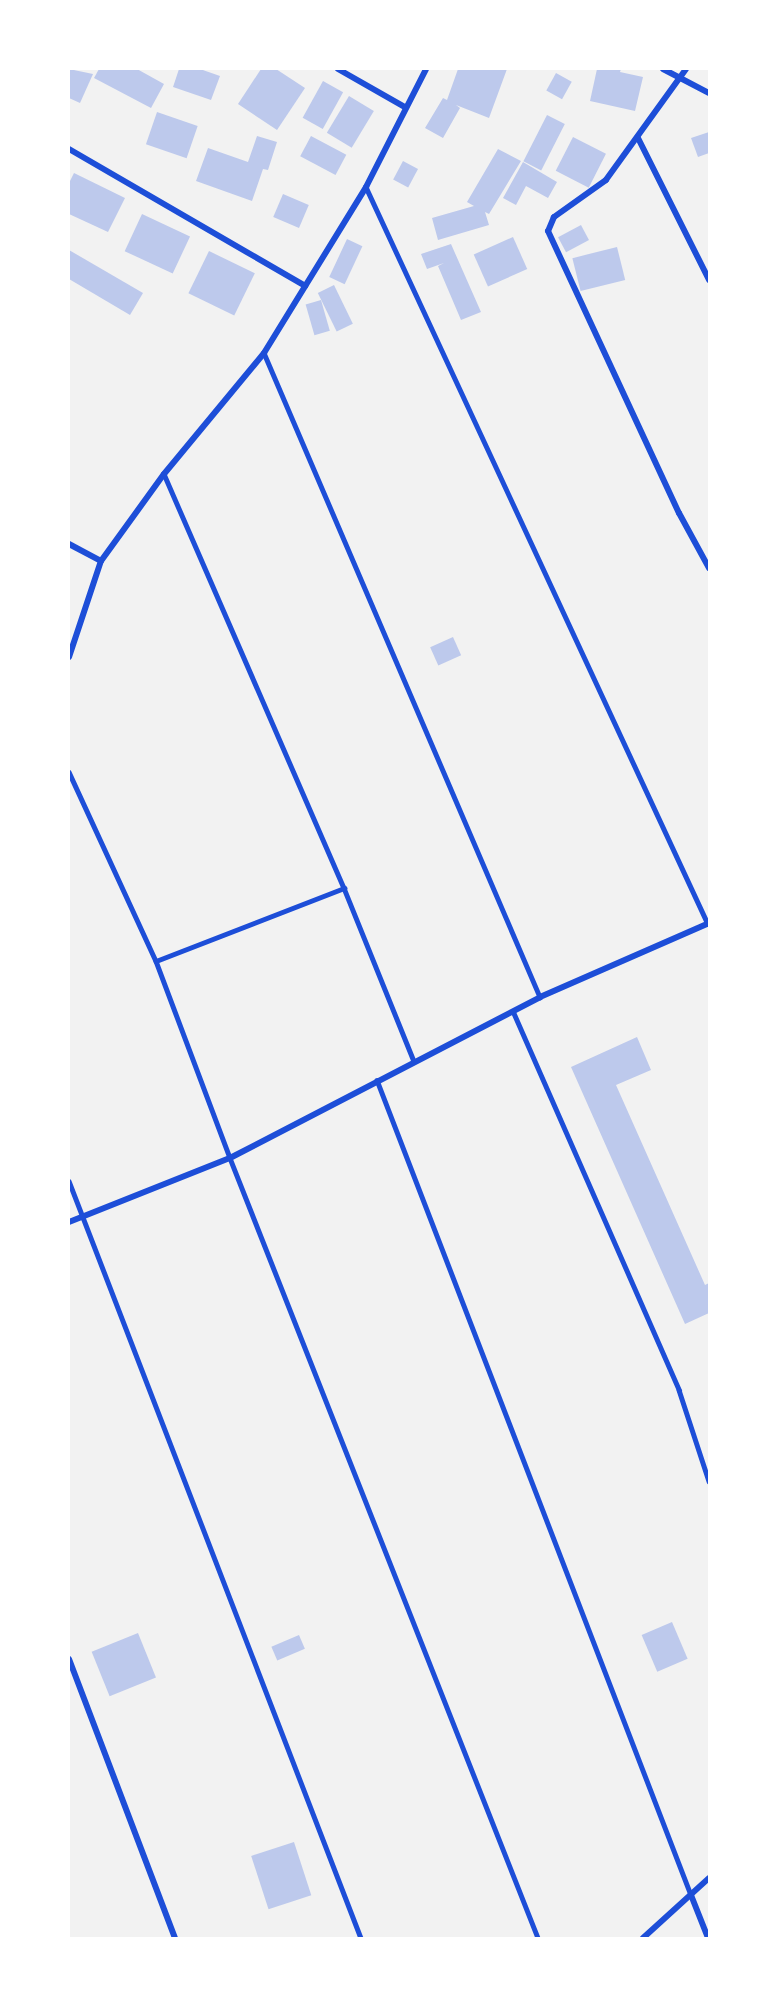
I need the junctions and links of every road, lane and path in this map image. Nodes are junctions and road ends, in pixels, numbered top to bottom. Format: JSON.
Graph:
{"nodes":[{"id":1,"x":338,"y":69,"type":"edge"},
{"id":2,"x":426,"y":69,"type":"edge"},
{"id":3,"x":663,"y":69,"type":"edge"},
{"id":4,"x":686,"y":69,"type":"edge"},
{"id":5,"x":680,"y":81,"type":"junction"},
{"id":6,"x":709,"y":93,"type":"edge"},
{"id":7,"x":405,"y":106,"type":"junction"},
{"id":8,"x":638,"y":138,"type":"junction"},
{"id":9,"x":69,"y":149,"type":"edge"},
{"id":10,"x":366,"y":187,"type":"junction"},
{"id":11,"x":709,"y":280,"type":"edge"},
{"id":12,"x":305,"y":286,"type":"junction"},
{"id":13,"x":264,"y":353,"type":"junction"},
{"id":14,"x":165,"y":474,"type":"junction"},
{"id":15,"x":69,"y":543,"type":"edge"},
{"id":16,"x":101,"y":561,"type":"junction"},
{"id":17,"x":709,"y":568,"type":"edge"},
{"id":18,"x":69,"y":657,"type":"edge"},
{"id":19,"x":69,"y":772,"type":"edge"},
{"id":20,"x":344,"y":888,"type":"junction"},
{"id":21,"x":708,"y":923,"type":"edge"},
{"id":22,"x":156,"y":961,"type":"junction"},
{"id":23,"x":540,"y":997,"type":"junction"},
{"id":24,"x":513,"y":1011,"type":"junction"},
{"id":25,"x":414,"y":1062,"type":"junction"},
{"id":26,"x":377,"y":1080,"type":"junction"},
{"id":27,"x":230,"y":1158,"type":"junction"},
{"id":28,"x":69,"y":1181,"type":"edge"},
{"id":29,"x":84,"y":1216,"type":"junction"},
{"id":30,"x":69,"y":1222,"type":"edge"},
{"id":31,"x":709,"y":1481,"type":"edge"},
{"id":32,"x":69,"y":1659,"type":"edge"},
{"id":33,"x":709,"y":1878,"type":"edge"},
{"id":34,"x":691,"y":1895,"type":"junction"},
{"id":35,"x":175,"y":1938,"type":"edge"},
{"id":36,"x":361,"y":1938,"type":"edge"},
{"id":37,"x":538,"y":1938,"type":"edge"},
{"id":38,"x":643,"y":1938,"type":"edge"},
{"id":39,"x":708,"y":1938,"type":"edge"}],
"edges":[{"from":1,"to":7,"type":"street"},
{"from":2,"to":7,"type":"street"},
{"from":3,"to":5,"type":"street"},
{"from":4,"to":5,"type":"street"},
{"from":5,"to":6,"type":"street"},
{"from":5,"to":8,"type":"street"},
{"from":7,"to":10,"type":"street"},
{"from":8,"to":11,"type":"street"},
{"from":8,"to":17,"type":"street"},
{"from":9,"to":12,"type":"street"},
{"from":10,"to":12,"type":"street"},
{"from":10,"to":21,"type":"lane"},
{"from":12,"to":13,"type":"street"},
{"from":13,"to":14,"type":"street"},
{"from":13,"to":23,"type":"lane"},
{"from":14,"to":16,"type":"street"},
{"from":14,"to":20,"type":"lane"},
{"from":15,"to":16,"type":"street"},
{"from":16,"to":18,"type":"street"},
{"from":19,"to":22,"type":"lane"},
{"from":20,"to":22,"type":"lane"},
{"from":20,"to":25,"type":"lane"},
{"from":21,"to":23,"type":"street"},
{"from":22,"to":27,"type":"lane"},
{"from":23,"to":24,"type":"street"},
{"from":24,"to":25,"type":"street"},
{"from":24,"to":31,"type":"lane"},
{"from":25,"to":26,"type":"street"},
{"from":26,"to":27,"type":"street"},
{"from":26,"to":34,"type":"lane"},
{"from":27,"to":29,"type":"street"},
{"from":27,"to":37,"type":"lane"},
{"from":28,"to":29,"type":"lane"},
{"from":29,"to":30,"type":"street"},
{"from":29,"to":36,"type":"lane"},
{"from":32,"to":35,"type":"street"},
{"from":33,"to":34,"type":"street"},
{"from":34,"to":38,"type":"street"},
{"from":34,"to":39,"type":"street"}]}
